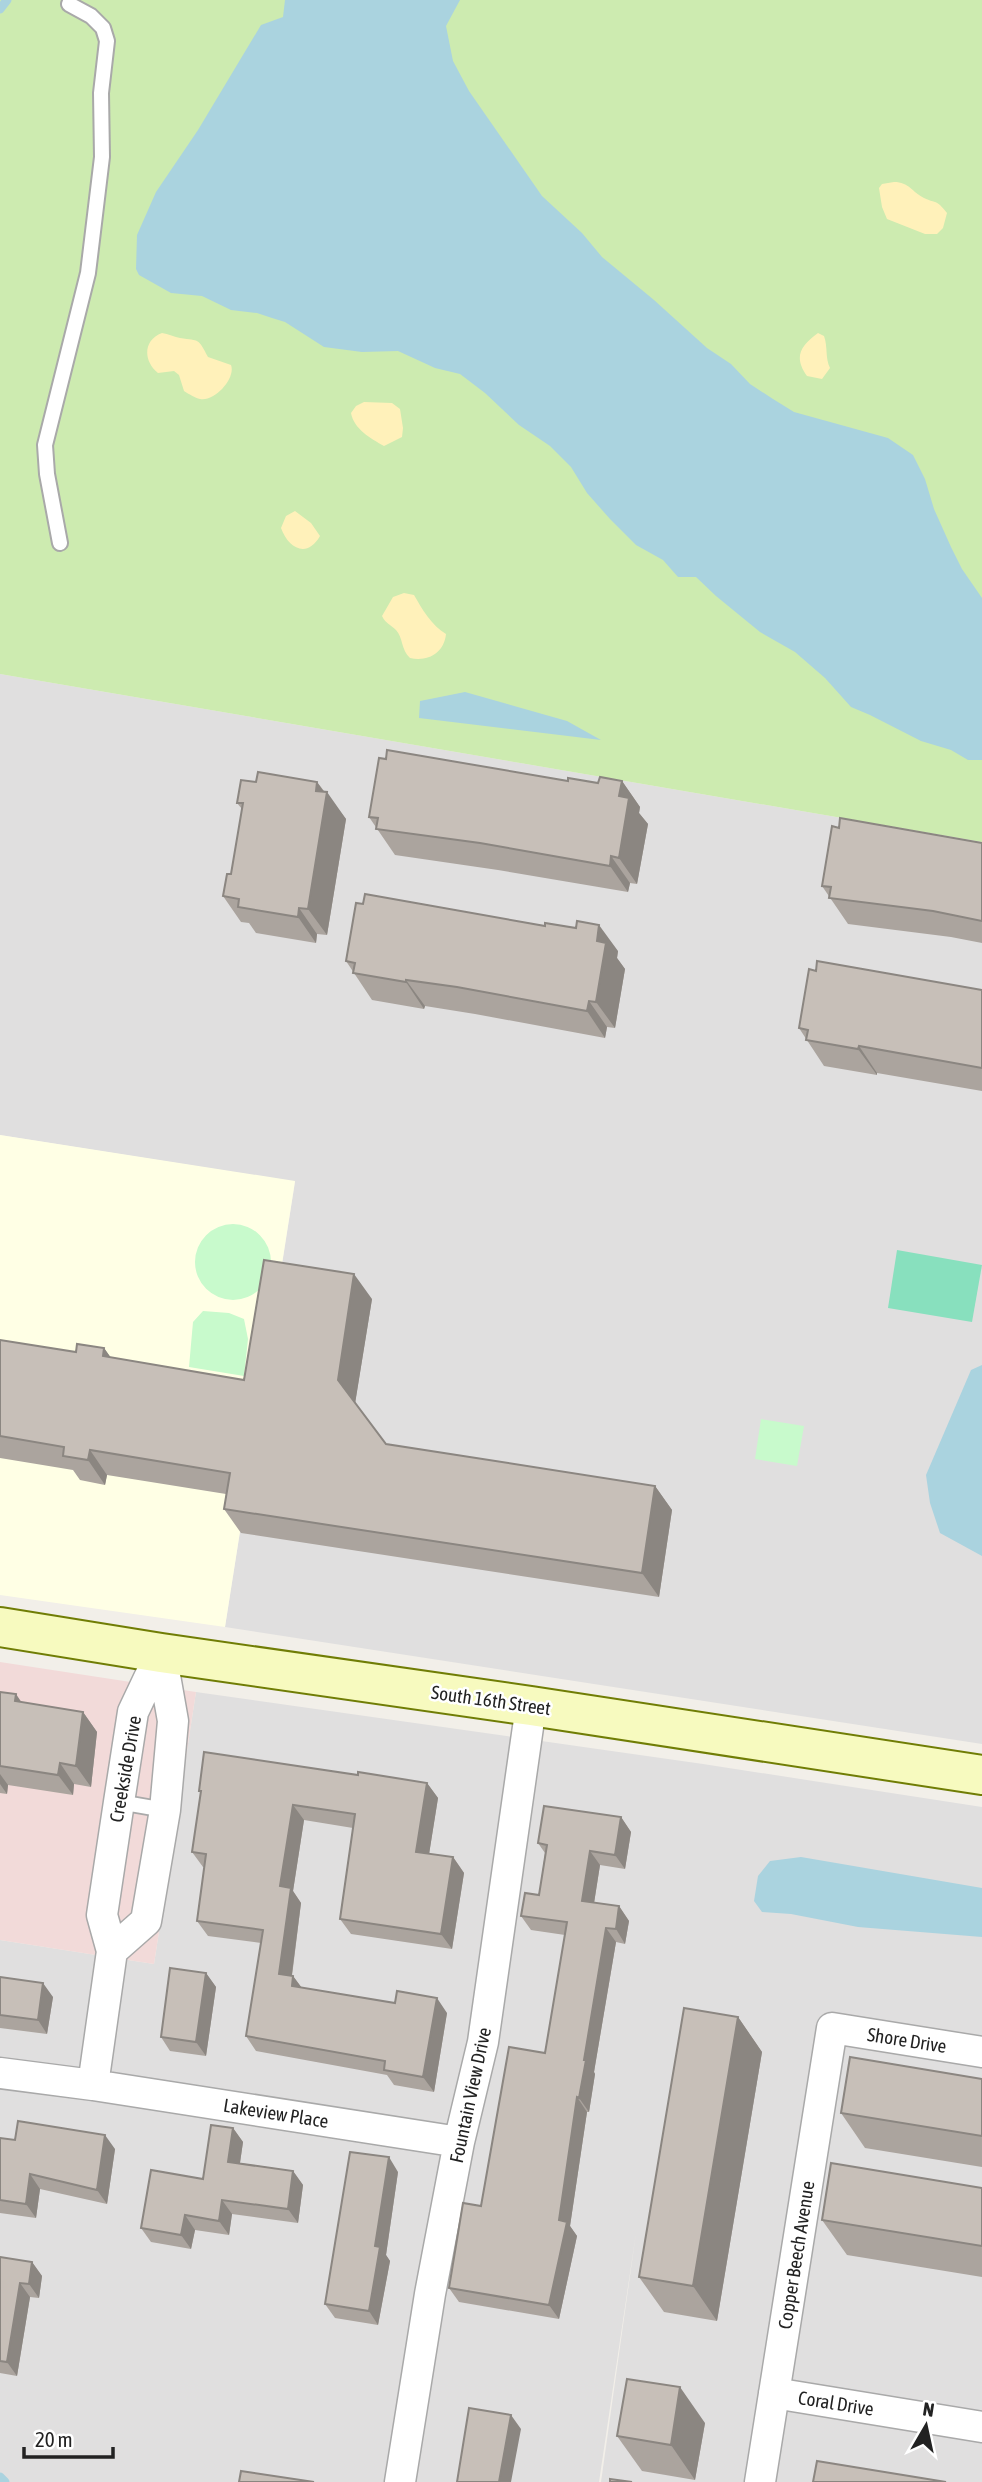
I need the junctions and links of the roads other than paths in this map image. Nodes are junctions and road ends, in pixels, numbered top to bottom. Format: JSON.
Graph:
{"nodes":[{"id":1,"x":69,"y":4,"type":"dead end"},
{"id":2,"x":60,"y":543,"type":"dead end"},
{"id":3,"x":0,"y":1628,"type":"edge"},
{"id":4,"x":161,"y":1653,"type":"junction"},
{"id":5,"x":531,"y":1706,"type":"junction"},
{"id":6,"x":982,"y":1775,"type":"edge"},
{"id":7,"x":119,"y":1802,"type":"junction"},
{"id":8,"x":165,"y":1810,"type":"junction"},
{"id":9,"x":111,"y":1951,"type":"junction"},
{"id":10,"x":832,"y":2028,"type":"joint"},
{"id":11,"x":982,"y":2052,"type":"edge"},
{"id":12,"x":0,"y":2073,"type":"edge"},
{"id":13,"x":93,"y":2085,"type":"junction"},
{"id":14,"x":459,"y":2142,"type":"junction"},
{"id":15,"x":774,"y":2393,"type":"junction"},
{"id":16,"x":982,"y":2427,"type":"edge"},
{"id":17,"x":400,"y":2482,"type":"edge"},
{"id":18,"x":760,"y":2482,"type":"edge"}],
"edges":[{"from":1,"to":2,"type":"lane"},
{"from":3,"to":4,"type":"main road","name":"South 16th Street"},
{"from":4,"to":5,"type":"main road","name":"South 16th Street"},
{"from":4,"to":7,"type":"street","name":"Creekside Drive"},
{"from":4,"to":8,"type":"street","name":"Creekside Drive"},
{"from":5,"to":6,"type":"main road","name":"South 16th Street"},
{"from":5,"to":14,"type":"street","name":"Fountain View Drive"},
{"from":7,"to":8,"type":"lane"},
{"from":7,"to":9,"type":"street","name":"Creekside Drive"},
{"from":8,"to":9,"type":"street","name":"Creekside Drive"},
{"from":9,"to":13,"type":"street","name":"Creekside Drive"},
{"from":10,"to":11,"type":"street","name":"Shore Drive"},
{"from":10,"to":15,"type":"street","name":"Copper Beech Avenue"},
{"from":12,"to":13,"type":"street"},
{"from":13,"to":14,"type":"street","name":"Lakeview Place"},
{"from":14,"to":17,"type":"street","name":"Fountain View Drive"},
{"from":15,"to":16,"type":"street","name":"Coral Drive"},
{"from":15,"to":18,"type":"street","name":"Copper Beech Avenue"}]}
